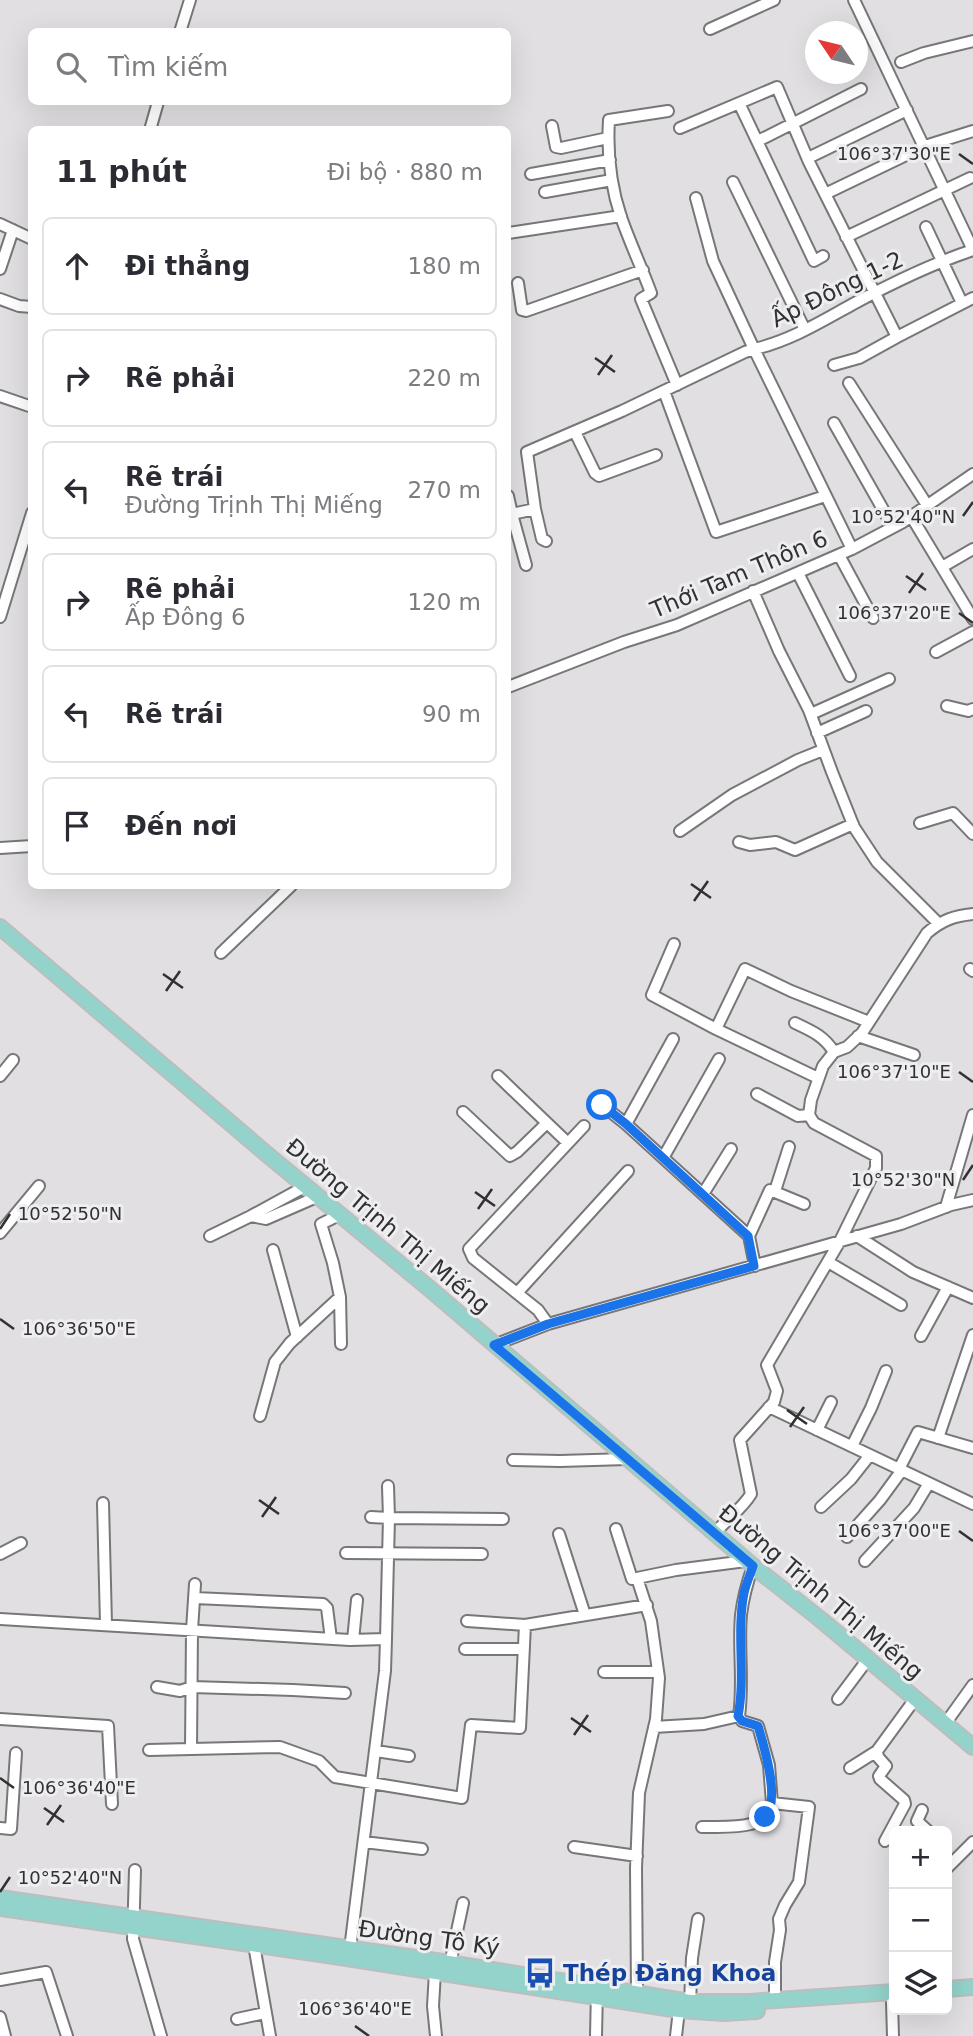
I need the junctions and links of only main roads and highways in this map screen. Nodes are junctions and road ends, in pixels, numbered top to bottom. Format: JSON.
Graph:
{"nodes":[{"id":1,"x":0,"y":928,"type":"edge"},
{"id":2,"x":973,"y":1747,"type":"edge"},
{"id":3,"x":0,"y":1898,"type":"edge"},
{"id":4,"x":0,"y":1908,"type":"edge"},
{"id":5,"x":134,"y":1922,"type":"junction"},
{"id":6,"x":973,"y":1987,"type":"edge"},
{"id":7,"x":952,"y":1989,"type":"edge"},
{"id":8,"x":597,"y":1992,"type":"junction"},
{"id":9,"x":973,"y":1997,"type":"edge"},
{"id":10,"x":889,"y":1999,"type":"edge"},
{"id":11,"x":889,"y":1999,"type":"edge"},
{"id":12,"x":952,"y":1999,"type":"edge"},
{"id":13,"x":685,"y":2006,"type":"junction"}],
"edges":[{"from":1,"to":2,"type":"main road","name":"Đường Trịnh Thị Miếng"},
{"from":3,"to":5,"type":"main road","name":"Đường Tô Ký"},
{"from":4,"to":5,"type":"main road","name":"Đường Tô Ký"},
{"from":5,"to":8,"type":"main road","name":"Đường Tô Ký"},
{"from":5,"to":8,"type":"main road","name":"Đường Tô Ký"},
{"from":6,"to":7,"type":"main road"},
{"from":8,"to":13,"type":"main road","name":"Đường Tô Ký"},
{"from":9,"to":12,"type":"main road"},
{"from":10,"to":13,"type":"main road","name":"Đường Tô Ký"},
{"from":11,"to":13,"type":"main road","name":"Đường Tô Ký"}]}
